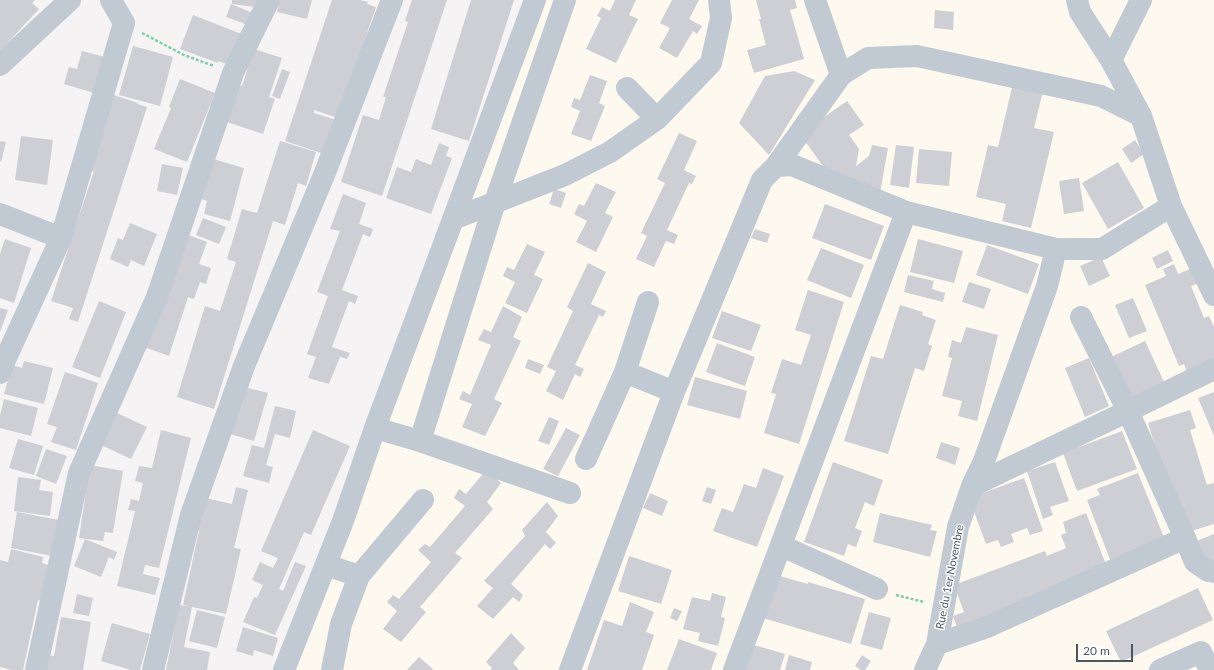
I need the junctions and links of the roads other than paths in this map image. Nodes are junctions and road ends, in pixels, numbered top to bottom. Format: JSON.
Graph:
{"nodes":[{"id":1,"x":70,"y":0,"type":"edge"},
{"id":2,"x":111,"y":0,"type":"edge"},
{"id":3,"x":269,"y":0,"type":"edge"},
{"id":4,"x":392,"y":0,"type":"edge"},
{"id":5,"x":535,"y":0,"type":"edge"},
{"id":6,"x":565,"y":0,"type":"edge"},
{"id":7,"x":719,"y":0,"type":"edge"},
{"id":8,"x":815,"y":0,"type":"edge"},
{"id":9,"x":1077,"y":0,"type":"edge"},
{"id":10,"x":1141,"y":0,"type":"edge"},
{"id":11,"x":1110,"y":60,"type":"junction"},
{"id":12,"x":0,"y":65,"type":"edge"},
{"id":13,"x":841,"y":76,"type":"junction"},
{"id":14,"x":627,"y":88,"type":"dead end"},
{"id":15,"x":1141,"y":116,"type":"junction"},
{"id":16,"x":657,"y":119,"type":"junction"},
{"id":17,"x":776,"y":166,"type":"junction"},
{"id":18,"x":495,"y":202,"type":"junction"},
{"id":19,"x":1171,"y":206,"type":"junction"},
{"id":20,"x":906,"y":212,"type":"junction"},
{"id":21,"x":0,"y":214,"type":"edge"},
{"id":22,"x":453,"y":219,"type":"junction"},
{"id":23,"x":61,"y":238,"type":"junction"},
{"id":24,"x":1056,"y":249,"type":"junction"},
{"id":25,"x":1214,"y":295,"type":"edge"},
{"id":26,"x":648,"y":302,"type":"dead end"},
{"id":27,"x":1081,"y":317,"type":"dead end"},
{"id":28,"x":2,"y":364,"type":"edge"},
{"id":29,"x":1214,"y":369,"type":"edge"},
{"id":30,"x":625,"y":372,"type":"junction"},
{"id":31,"x":674,"y":392,"type":"junction"},
{"id":32,"x":1128,"y":411,"type":"junction"},
{"id":33,"x":375,"y":428,"type":"junction"},
{"id":34,"x":420,"y":441,"type":"junction"},
{"id":35,"x":586,"y":459,"type":"dead end"},
{"id":36,"x":972,"y":486,"type":"junction"},
{"id":37,"x":570,"y":493,"type":"dead end"},
{"id":38,"x":423,"y":500,"type":"dead end"},
{"id":39,"x":1185,"y":538,"type":"junction"},
{"id":40,"x":782,"y":546,"type":"junction"},
{"id":41,"x":326,"y":565,"type":"junction"},
{"id":42,"x":1214,"y":572,"type":"edge"},
{"id":43,"x":359,"y":576,"type":"junction"},
{"id":44,"x":877,"y":590,"type":"road end"},
{"id":45,"x":937,"y":644,"type":"junction"},
{"id":46,"x":36,"y":670,"type":"edge"},
{"id":47,"x":153,"y":670,"type":"edge"},
{"id":48,"x":284,"y":670,"type":"edge"},
{"id":49,"x":332,"y":670,"type":"edge"},
{"id":50,"x":570,"y":670,"type":"edge"},
{"id":51,"x":734,"y":670,"type":"edge"},
{"id":52,"x":925,"y":670,"type":"edge"},
{"id":53,"x":1160,"y":670,"type":"edge"},
{"id":54,"x":1210,"y":670,"type":"edge"}],
"edges":[{"from":1,"to":12,"type":"street"},
{"from":2,"to":23,"type":"street"},
{"from":3,"to":46,"type":"street"},
{"from":4,"to":47,"type":"street"},
{"from":5,"to":22,"type":"street"},
{"from":6,"to":18,"type":"street"},
{"from":7,"to":16,"type":"street"},
{"from":8,"to":13,"type":"street"},
{"from":9,"to":11,"type":"street"},
{"from":10,"to":11,"type":"street"},
{"from":11,"to":15,"type":"street"},
{"from":13,"to":15,"type":"street"},
{"from":13,"to":17,"type":"street"},
{"from":14,"to":16,"type":"street"},
{"from":15,"to":19,"type":"street"},
{"from":16,"to":18,"type":"street"},
{"from":17,"to":20,"type":"street"},
{"from":17,"to":31,"type":"street"},
{"from":18,"to":22,"type":"street"},
{"from":18,"to":34,"type":"street"},
{"from":19,"to":24,"type":"street"},
{"from":19,"to":25,"type":"street"},
{"from":20,"to":24,"type":"street"},
{"from":20,"to":40,"type":"street"},
{"from":21,"to":23,"type":"street"},
{"from":22,"to":33,"type":"street"},
{"from":23,"to":28,"type":"street"},
{"from":24,"to":36,"type":"street","name":"Rue du 1er Novembre"},
{"from":26,"to":30,"type":"street"},
{"from":27,"to":32,"type":"street"},
{"from":29,"to":32,"type":"street"},
{"from":30,"to":31,"type":"street"},
{"from":30,"to":35,"type":"street"},
{"from":31,"to":50,"type":"street"},
{"from":32,"to":36,"type":"street"},
{"from":32,"to":39,"type":"street"},
{"from":33,"to":34,"type":"street"},
{"from":33,"to":41,"type":"street"},
{"from":34,"to":37,"type":"street"},
{"from":36,"to":45,"type":"street","name":"Rue du 1er Novembre"},
{"from":38,"to":43,"type":"street"},
{"from":39,"to":42,"type":"street"},
{"from":39,"to":45,"type":"street"},
{"from":40,"to":44,"type":"street"},
{"from":40,"to":51,"type":"street"},
{"from":41,"to":43,"type":"street"},
{"from":41,"to":48,"type":"street"},
{"from":43,"to":49,"type":"street"},
{"from":45,"to":52,"type":"street","name":"Rue du 1er Novembre"},
{"from":53,"to":54,"type":"street"}]}
